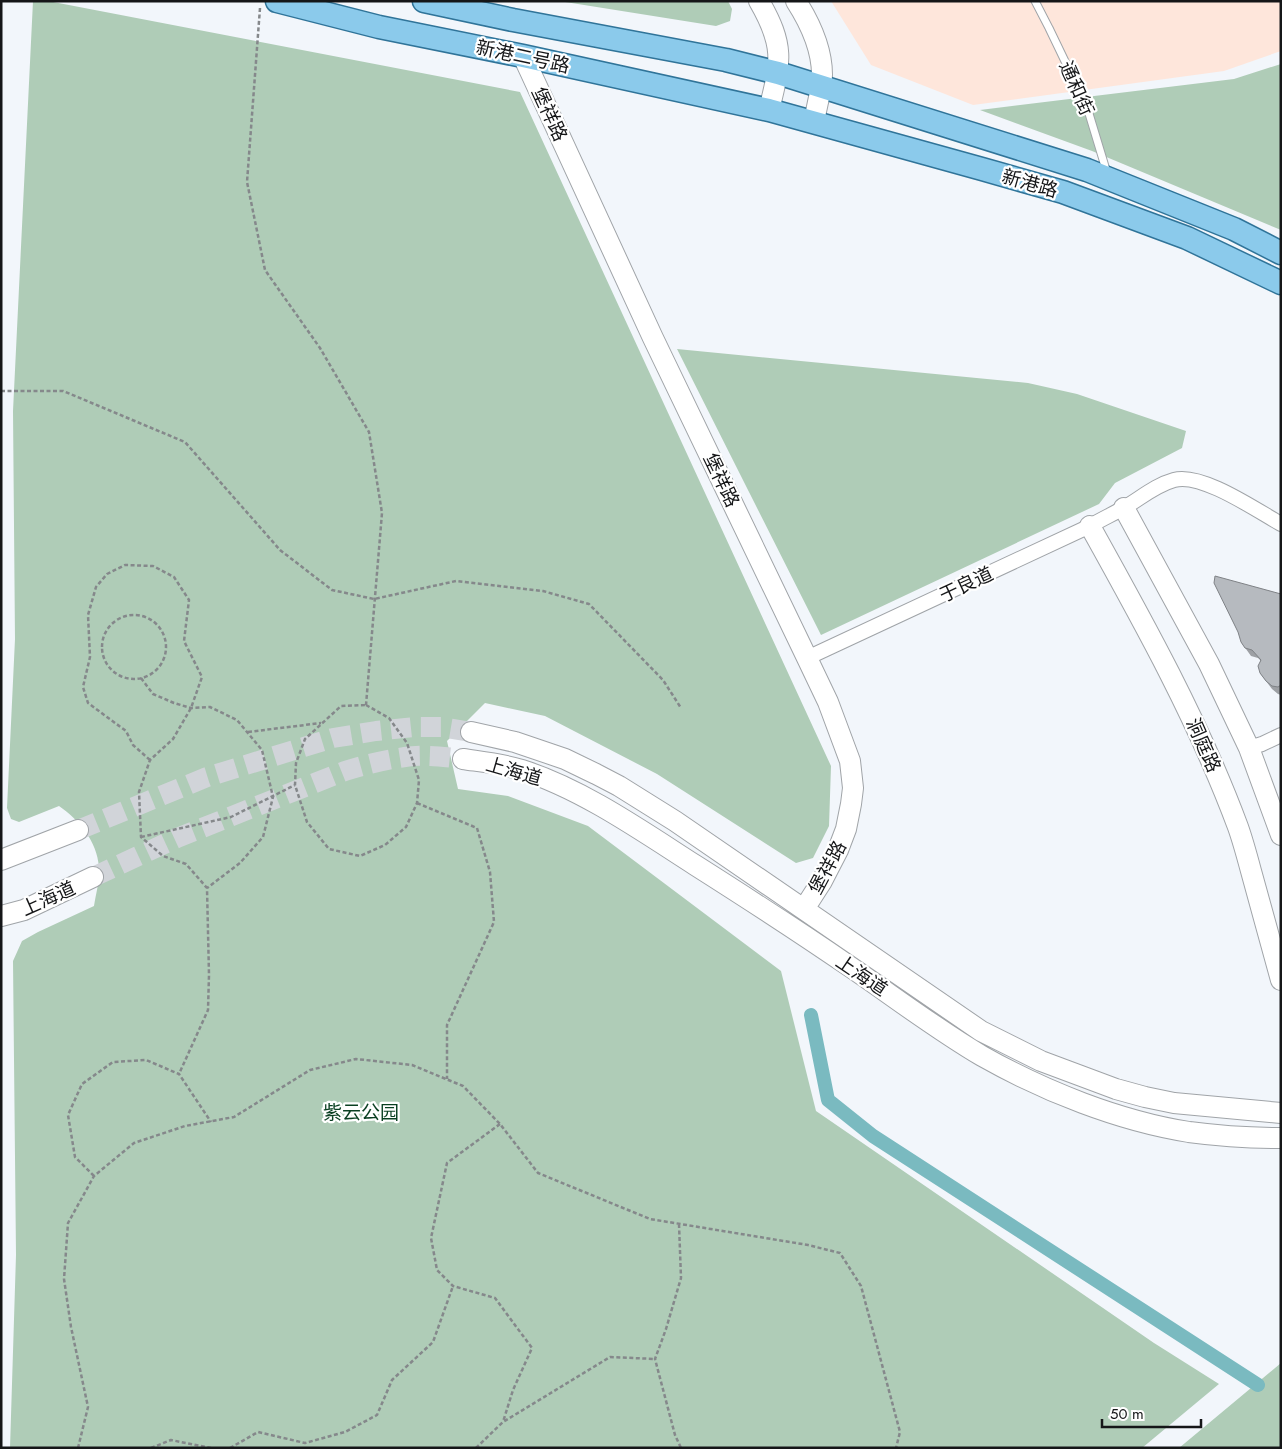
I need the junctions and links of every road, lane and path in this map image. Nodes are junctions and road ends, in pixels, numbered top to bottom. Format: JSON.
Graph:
{"nodes":[{"id":1,"x":261,"y":1,"type":"edge"},
{"id":2,"x":277,"y":1,"type":"edge"},
{"id":3,"x":424,"y":1,"type":"edge"},
{"id":4,"x":759,"y":1,"type":"edge"},
{"id":5,"x":796,"y":1,"type":"edge"},
{"id":6,"x":1035,"y":1,"type":"edge"},
{"id":7,"x":523,"y":56,"type":"junction"},
{"id":8,"x":778,"y":73,"type":"junction"},
{"id":9,"x":821,"y":87,"type":"junction"},
{"id":10,"x":769,"y":110,"type":"junction"},
{"id":11,"x":814,"y":122,"type":"junction"},
{"id":12,"x":1108,"y":178,"type":"junction"},
{"id":13,"x":1281,"y":253,"type":"edge"},
{"id":14,"x":1281,"y":283,"type":"edge"},
{"id":15,"x":1,"y":391,"type":"edge"},
{"id":16,"x":1124,"y":508,"type":"junction"},
{"id":17,"x":1281,"y":524,"type":"edge"},
{"id":18,"x":1090,"y":526,"type":"junction"},
{"id":19,"x":374,"y":599,"type":"junction"},
{"id":20,"x":807,"y":658,"type":"junction"},
{"id":21,"x":141,"y":678,"type":"junction"},
{"id":22,"x":366,"y":705,"type":"junction"},
{"id":23,"x":191,"y":708,"type":"junction"},
{"id":24,"x":681,"y":708,"type":"dead end"},
{"id":25,"x":323,"y":722,"type":"junction"},
{"id":26,"x":248,"y":732,"type":"junction"},
{"id":27,"x":471,"y":732,"type":"tunnel mouth"},
{"id":28,"x":1281,"y":734,"type":"edge"},
{"id":29,"x":1249,"y":748,"type":"junction"},
{"id":30,"x":463,"y":759,"type":"tunnel mouth"},
{"id":31,"x":150,"y":760,"type":"junction"},
{"id":32,"x":295,"y":785,"type":"junction"},
{"id":33,"x":273,"y":797,"type":"junction"},
{"id":34,"x":417,"y":803,"type":"junction"},
{"id":35,"x":78,"y":830,"type":"tunnel mouth"},
{"id":36,"x":1281,"y":835,"type":"edge"},
{"id":37,"x":141,"y":837,"type":"junction"},
{"id":38,"x":1,"y":860,"type":"edge"},
{"id":39,"x":93,"y":877,"type":"tunnel mouth"},
{"id":40,"x":207,"y":888,"type":"junction"},
{"id":41,"x":804,"y":909,"type":"junction"},
{"id":42,"x":1,"y":916,"type":"edge"},
{"id":43,"x":1281,"y":980,"type":"edge"},
{"id":44,"x":179,"y":1074,"type":"junction"},
{"id":45,"x":447,"y":1079,"type":"junction"},
{"id":46,"x":1281,"y":1112,"type":"edge"},
{"id":47,"x":211,"y":1122,"type":"junction"},
{"id":48,"x":500,"y":1124,"type":"junction"},
{"id":49,"x":1281,"y":1138,"type":"edge"},
{"id":50,"x":94,"y":1176,"type":"junction"},
{"id":51,"x":679,"y":1224,"type":"junction"},
{"id":52,"x":452,"y":1286,"type":"junction"},
{"id":53,"x":655,"y":1359,"type":"junction"},
{"id":54,"x":503,"y":1422,"type":"junction"},
{"id":55,"x":305,"y":1443,"type":"junction"},
{"id":56,"x":78,"y":1448,"type":"edge"},
{"id":57,"x":150,"y":1448,"type":"edge"},
{"id":58,"x":211,"y":1448,"type":"edge"},
{"id":59,"x":230,"y":1448,"type":"edge"},
{"id":60,"x":304,"y":1448,"type":"edge"},
{"id":61,"x":476,"y":1448,"type":"edge"},
{"id":62,"x":681,"y":1448,"type":"edge"},
{"id":63,"x":896,"y":1448,"type":"edge"}],
"edges":[{"from":1,"to":19,"type":"path"},
{"from":2,"to":7,"type":"main road","name":"新港二号路"},
{"from":3,"to":8,"type":"main road","name":"新港二号路"},
{"from":4,"to":8,"type":"street"},
{"from":5,"to":9,"type":"street"},
{"from":6,"to":12,"type":"lane","name":"通和街"},
{"from":7,"to":10,"type":"main road","name":"新港二号路"},
{"from":7,"to":20,"type":"street","name":"堡祥路"},
{"from":8,"to":9,"type":"main road","name":"新港二号路"},
{"from":8,"to":10,"type":"street"},
{"from":9,"to":11,"type":"street"},
{"from":9,"to":12,"type":"main road","name":"新港路"},
{"from":10,"to":11,"type":"main road","name":"新港路"},
{"from":11,"to":14,"type":"main road","name":"新港路"},
{"from":12,"to":13,"type":"main road","name":"新港路"},
{"from":15,"to":19,"type":"path"},
{"from":16,"to":17,"type":"street","name":"于良道"},
{"from":16,"to":18,"type":"street","name":"于良道"},
{"from":16,"to":29,"type":"street","name":"洞庭路"},
{"from":18,"to":20,"type":"street","name":"于良道"},
{"from":18,"to":43,"type":"street","name":"洞庭路"},
{"from":19,"to":22,"type":"path"},
{"from":19,"to":24,"type":"path"},
{"from":20,"to":41,"type":"street","name":"堡祥路"},
{"from":21,"to":21,"type":"path"},
{"from":21,"to":23,"type":"path"},
{"from":22,"to":25,"type":"path"},
{"from":22,"to":34,"type":"path"},
{"from":23,"to":26,"type":"path"},
{"from":23,"to":31,"type":"path"},
{"from":23,"to":31,"type":"path"},
{"from":25,"to":26,"type":"path"},
{"from":25,"to":32,"type":"path"},
{"from":26,"to":33,"type":"path"},
{"from":27,"to":41,"type":"street","name":"上海道"},
{"from":28,"to":29,"type":"street"},
{"from":29,"to":36,"type":"street","name":"洞庭路"},
{"from":30,"to":49,"type":"street","name":"上海道"},
{"from":31,"to":37,"type":"path"},
{"from":32,"to":33,"type":"path"},
{"from":32,"to":34,"type":"path"},
{"from":33,"to":37,"type":"path"},
{"from":33,"to":40,"type":"path"},
{"from":34,"to":45,"type":"path"},
{"from":35,"to":38,"type":"street"},
{"from":37,"to":40,"type":"path"},
{"from":39,"to":42,"type":"street","name":"上海道"},
{"from":40,"to":44,"type":"path"},
{"from":41,"to":46,"type":"street","name":"上海道"},
{"from":44,"to":47,"type":"path"},
{"from":44,"to":50,"type":"path"},
{"from":45,"to":47,"type":"path"},
{"from":45,"to":48,"type":"path"},
{"from":47,"to":50,"type":"path"},
{"from":48,"to":51,"type":"path"},
{"from":48,"to":52,"type":"path"},
{"from":50,"to":56,"type":"path"},
{"from":51,"to":53,"type":"path"},
{"from":51,"to":63,"type":"path"},
{"from":52,"to":54,"type":"path"},
{"from":52,"to":55,"type":"path"},
{"from":53,"to":54,"type":"path"},
{"from":53,"to":62,"type":"path"},
{"from":54,"to":61,"type":"path"},
{"from":55,"to":59,"type":"path"},
{"from":55,"to":60,"type":"path"},
{"from":57,"to":58,"type":"path"}]}
